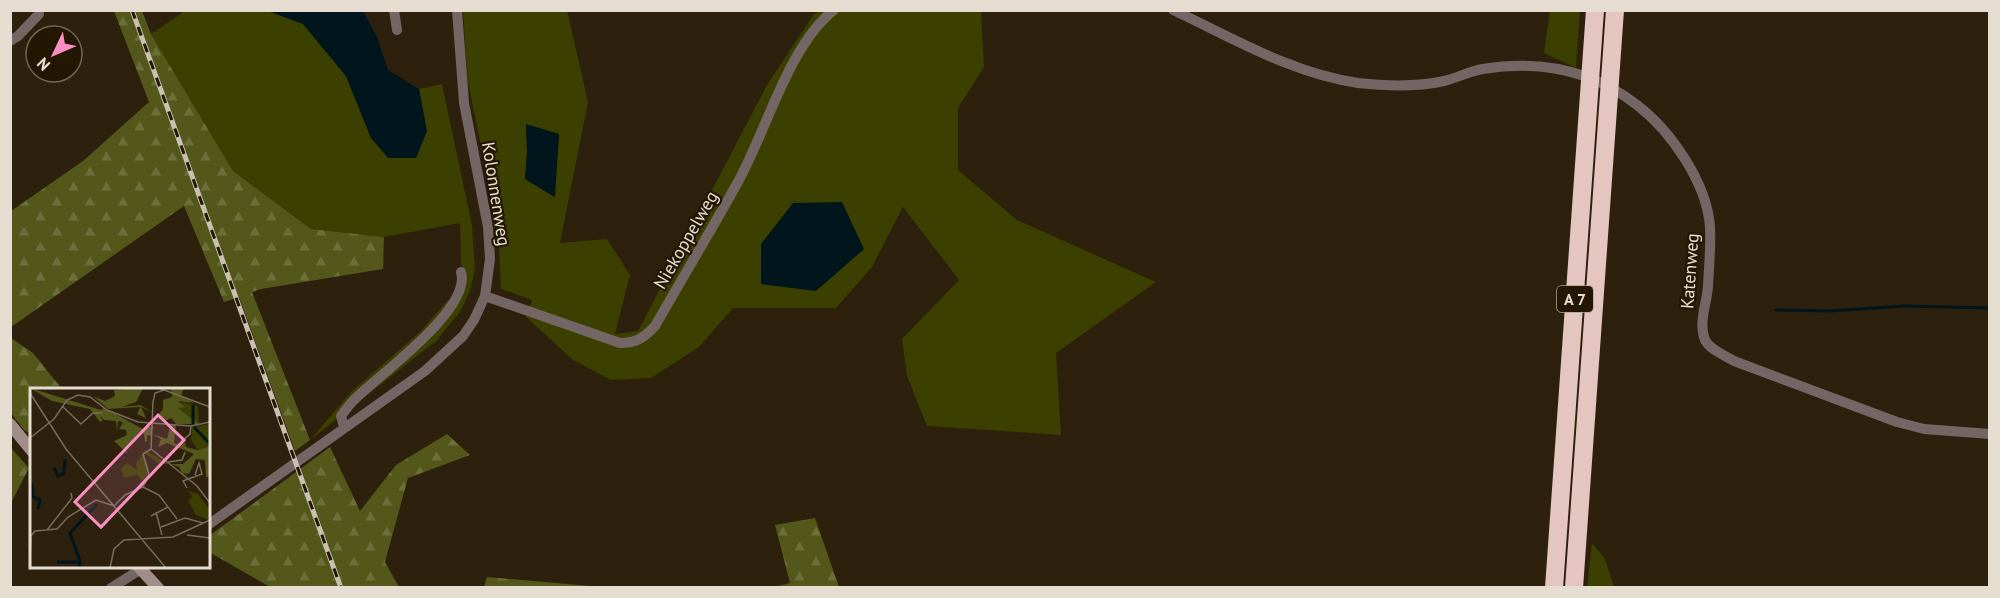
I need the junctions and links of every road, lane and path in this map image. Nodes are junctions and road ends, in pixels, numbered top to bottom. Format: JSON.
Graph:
{"nodes":[{"id":1,"x":394,"y":10,"type":"edge"},
{"id":2,"x":457,"y":10,"type":"edge"},
{"id":3,"x":834,"y":10,"type":"edge"},
{"id":4,"x":1173,"y":10,"type":"edge"},
{"id":5,"x":1595,"y":10,"type":"edge"},
{"id":6,"x":1615,"y":10,"type":"edge"},
{"id":7,"x":39,"y":14,"type":"dead end"},
{"id":8,"x":397,"y":30,"type":"dead end"},
{"id":9,"x":10,"y":41,"type":"edge"},
{"id":10,"x":461,"y":272,"type":"dead end"},
{"id":11,"x":485,"y":296,"type":"junction"},
{"id":12,"x":10,"y":424,"type":"edge"},
{"id":13,"x":344,"y":427,"type":"junction"},
{"id":14,"x":1989,"y":434,"type":"edge"},
{"id":15,"x":30,"y":449,"type":"edge"},
{"id":16,"x":210,"y":524,"type":"edge"},
{"id":17,"x":141,"y":568,"type":"edge"},
{"id":18,"x":143,"y":568,"type":"edge"},
{"id":19,"x":111,"y":588,"type":"edge"},
{"id":20,"x":158,"y":588,"type":"edge"},
{"id":21,"x":1554,"y":588,"type":"edge"},
{"id":22,"x":1574,"y":588,"type":"edge"}],
"edges":[{"from":1,"to":8,"type":"street"},
{"from":2,"to":11,"type":"street","name":"Kolonnenweg"},
{"from":3,"to":11,"type":"street","name":"Niekoppelweg"},
{"from":4,"to":14,"type":"street","name":"Katenweg"},
{"from":5,"to":21,"type":"highway","number":"A 7"},
{"from":6,"to":22,"type":"highway","number":"A 7"},
{"from":7,"to":9,"type":"street"},
{"from":10,"to":13,"type":"street"},
{"from":11,"to":13,"type":"street","name":"Kolonnenweg"},
{"from":12,"to":15,"type":"street"},
{"from":13,"to":16,"type":"street","name":"Kolonnenweg"},
{"from":17,"to":19,"type":"street"},
{"from":18,"to":20,"type":"street"}]}
